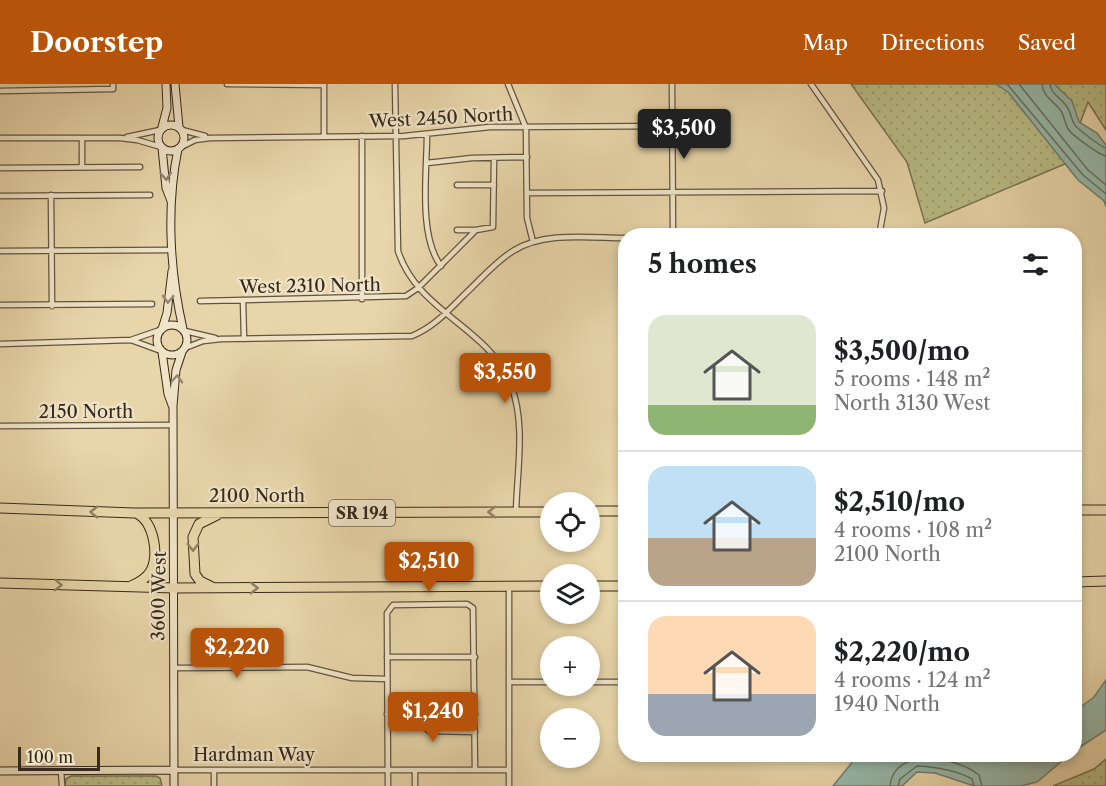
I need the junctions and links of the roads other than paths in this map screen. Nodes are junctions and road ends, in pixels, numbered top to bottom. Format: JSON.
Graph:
{"nodes":[{"id":1,"x":166,"y":84,"type":"edge"},
{"id":2,"x":175,"y":84,"type":"edge"},
{"id":3,"x":227,"y":84,"type":"edge"},
{"id":4,"x":395,"y":84,"type":"edge"},
{"id":5,"x":508,"y":84,"type":"edge"},
{"id":6,"x":672,"y":84,"type":"edge"},
{"id":7,"x":811,"y":84,"type":"edge"},
{"id":8,"x":324,"y":85,"type":"edge"},
{"id":9,"x":113,"y":87,"type":"edge"},
{"id":10,"x":0,"y":91,"type":"edge"},
{"id":11,"x":672,"y":126,"type":"junction"},
{"id":12,"x":181,"y":128,"type":"junction"},
{"id":13,"x":526,"y":128,"type":"junction"},
{"id":14,"x":161,"y":129,"type":"junction"},
{"id":15,"x":427,"y":134,"type":"junction"},
{"id":16,"x":324,"y":136,"type":"junction"},
{"id":17,"x":362,"y":136,"type":"junction"},
{"id":18,"x":396,"y":136,"type":"junction"},
{"id":19,"x":0,"y":138,"type":"edge"},
{"id":20,"x":82,"y":138,"type":"junction"},
{"id":21,"x":120,"y":138,"type":"junction"},
{"id":22,"x":210,"y":138,"type":"junction"},
{"id":23,"x":161,"y":148,"type":"junction"},
{"id":24,"x":180,"y":148,"type":"junction"},
{"id":25,"x":527,"y":157,"type":"junction"},
{"id":26,"x":494,"y":158,"type":"junction"},
{"id":27,"x":427,"y":163,"type":"junction"},
{"id":28,"x":82,"y":167,"type":"junction"},
{"id":29,"x":140,"y":167,"type":"dead end"},
{"id":30,"x":0,"y":168,"type":"edge"},
{"id":31,"x":457,"y":185,"type":"dead end"},
{"id":32,"x":494,"y":185,"type":"junction"},
{"id":33,"x":882,"y":191,"type":"junction"},
{"id":34,"x":673,"y":192,"type":"junction"},
{"id":35,"x":527,"y":194,"type":"junction"},
{"id":36,"x":51,"y":195,"type":"junction"},
{"id":37,"x":150,"y":195,"type":"dead end"},
{"id":38,"x":0,"y":196,"type":"edge"},
{"id":39,"x":172,"y":204,"type":"junction"},
{"id":40,"x":673,"y":228,"type":"edge"},
{"id":41,"x":880,"y":228,"type":"edge"},
{"id":42,"x":457,"y":230,"type":"dead end"},
{"id":43,"x":476,"y":230,"type":"junction"},
{"id":44,"x":618,"y":238,"type":"edge"},
{"id":45,"x":533,"y":242,"type":"junction"},
{"id":46,"x":172,"y":250,"type":"junction"},
{"id":47,"x":0,"y":251,"type":"edge"},
{"id":48,"x":52,"y":251,"type":"junction"},
{"id":49,"x":441,"y":266,"type":"junction"},
{"id":50,"x":172,"y":268,"type":"junction"},
{"id":51,"x":418,"y":288,"type":"junction"},
{"id":52,"x":362,"y":299,"type":"junction"},
{"id":53,"x":243,"y":300,"type":"junction"},
{"id":54,"x":200,"y":301,"type":"dead end"},
{"id":55,"x":152,"y":304,"type":"dead end"},
{"id":56,"x":0,"y":305,"type":"edge"},
{"id":57,"x":52,"y":306,"type":"junction"},
{"id":58,"x":445,"y":314,"type":"junction"},
{"id":59,"x":161,"y":330,"type":"junction"},
{"id":60,"x":184,"y":330,"type":"junction"},
{"id":61,"x":221,"y":339,"type":"junction"},
{"id":62,"x":244,"y":339,"type":"junction"},
{"id":63,"x":130,"y":340,"type":"junction"},
{"id":64,"x":0,"y":344,"type":"edge"},
{"id":65,"x":184,"y":350,"type":"junction"},
{"id":66,"x":162,"y":352,"type":"junction"},
{"id":67,"x":173,"y":406,"type":"junction"},
{"id":68,"x":173,"y":424,"type":"junction"},
{"id":69,"x":0,"y":426,"type":"edge"},
{"id":70,"x":0,"y":508,"type":"edge"},
{"id":71,"x":1082,"y":510,"type":"edge"},
{"id":72,"x":1106,"y":510,"type":"edge"},
{"id":73,"x":600,"y":511,"type":"edge"},
{"id":74,"x":618,"y":511,"type":"edge"},
{"id":75,"x":516,"y":512,"type":"junction"},
{"id":76,"x":540,"y":512,"type":"edge"},
{"id":77,"x":134,"y":513,"type":"junction"},
{"id":78,"x":174,"y":513,"type":"junction"},
{"id":79,"x":225,"y":513,"type":"junction"},
{"id":80,"x":1082,"y":582,"type":"edge"},
{"id":81,"x":1106,"y":582,"type":"edge"},
{"id":82,"x":0,"y":583,"type":"edge"},
{"id":83,"x":509,"y":586,"type":"junction"},
{"id":84,"x":540,"y":586,"type":"edge"},
{"id":85,"x":600,"y":586,"type":"edge"},
{"id":86,"x":618,"y":586,"type":"edge"},
{"id":87,"x":126,"y":587,"type":"junction"},
{"id":88,"x":175,"y":588,"type":"junction"},
{"id":89,"x":216,"y":588,"type":"junction"},
{"id":90,"x":387,"y":657,"type":"junction"},
{"id":91,"x":475,"y":657,"type":"junction"},
{"id":92,"x":173,"y":668,"type":"junction"},
{"id":93,"x":387,"y":679,"type":"junction"},
{"id":94,"x":509,"y":682,"type":"junction"},
{"id":95,"x":540,"y":682,"type":"edge"},
{"id":96,"x":600,"y":682,"type":"edge"},
{"id":97,"x":618,"y":682,"type":"edge"},
{"id":98,"x":387,"y":714,"type":"junction"},
{"id":99,"x":424,"y":714,"type":"junction"},
{"id":100,"x":475,"y":714,"type":"junction"},
{"id":101,"x":475,"y":732,"type":"junction"},
{"id":102,"x":174,"y":770,"type":"junction"},
{"id":103,"x":214,"y":770,"type":"junction"},
{"id":104,"x":387,"y":770,"type":"junction"},
{"id":105,"x":415,"y":770,"type":"junction"},
{"id":106,"x":476,"y":770,"type":"junction"},
{"id":107,"x":509,"y":770,"type":"junction"},
{"id":108,"x":0,"y":771,"type":"edge"},
{"id":109,"x":61,"y":771,"type":"junction"},
{"id":110,"x":62,"y":786,"type":"edge"},
{"id":111,"x":174,"y":786,"type":"edge"},
{"id":112,"x":214,"y":786,"type":"edge"},
{"id":113,"x":388,"y":786,"type":"edge"},
{"id":114,"x":415,"y":786,"type":"edge"},
{"id":115,"x":509,"y":786,"type":"edge"}],
"edges":[{"from":1,"to":14,"type":"street"},
{"from":2,"to":12,"type":"street"},
{"from":3,"to":8,"type":"street"},
{"from":4,"to":18,"type":"street"},
{"from":5,"to":13,"type":"street"},
{"from":6,"to":11,"type":"street"},
{"from":7,"to":33,"type":"street"},
{"from":8,"to":16,"type":"street"},
{"from":9,"to":10,"type":"street"},
{"from":11,"to":13,"type":"street","name":"West 2450 North"},
{"from":11,"to":34,"type":"street"},
{"from":12,"to":14,"type":"street"},
{"from":12,"to":22,"type":"street","name":"West 2450 North"},
{"from":12,"to":24,"type":"street"},
{"from":13,"to":15,"type":"street","name":"West 2450 North"},
{"from":13,"to":25,"type":"street"},
{"from":14,"to":21,"type":"street"},
{"from":14,"to":23,"type":"street"},
{"from":15,"to":18,"type":"street","name":"West 2450 North"},
{"from":15,"to":27,"type":"street"},
{"from":16,"to":17,"type":"street","name":"West 2450 North"},
{"from":16,"to":22,"type":"street","name":"West 2450 North"},
{"from":17,"to":18,"type":"street","name":"West 2450 North"},
{"from":17,"to":52,"type":"street"},
{"from":18,"to":51,"type":"street"},
{"from":19,"to":20,"type":"street"},
{"from":20,"to":21,"type":"street"},
{"from":20,"to":28,"type":"street"},
{"from":21,"to":23,"type":"street"},
{"from":22,"to":24,"type":"street","name":"West 2450 North"},
{"from":23,"to":24,"type":"street"},
{"from":23,"to":39,"type":"street","one_way":true},
{"from":24,"to":39,"type":"street"},
{"from":25,"to":26,"type":"street"},
{"from":25,"to":35,"type":"street"},
{"from":26,"to":27,"type":"street"},
{"from":26,"to":32,"type":"street"},
{"from":27,"to":49,"type":"street"},
{"from":28,"to":29,"type":"street"},
{"from":28,"to":30,"type":"street"},
{"from":31,"to":32,"type":"street"},
{"from":32,"to":43,"type":"street"},
{"from":33,"to":34,"type":"street"},
{"from":33,"to":41,"type":"street"},
{"from":34,"to":35,"type":"street"},
{"from":34,"to":40,"type":"street"},
{"from":35,"to":45,"type":"street"},
{"from":36,"to":37,"type":"street"},
{"from":36,"to":38,"type":"street"},
{"from":36,"to":48,"type":"street"},
{"from":39,"to":46,"type":"street"},
{"from":42,"to":43,"type":"street"},
{"from":43,"to":49,"type":"street"},
{"from":44,"to":45,"type":"street"},
{"from":45,"to":58,"type":"street"},
{"from":46,"to":48,"type":"street"},
{"from":46,"to":50,"type":"street"},
{"from":47,"to":48,"type":"street"},
{"from":48,"to":57,"type":"street"},
{"from":49,"to":51,"type":"street"},
{"from":50,"to":59,"type":"street","one_way":true},
{"from":50,"to":60,"type":"street"},
{"from":51,"to":52,"type":"street","name":"West 2310 North"},
{"from":51,"to":58,"type":"street"},
{"from":52,"to":53,"type":"street","name":"West 2310 North"},
{"from":53,"to":54,"type":"street","name":"West 2310 North"},
{"from":53,"to":62,"type":"street"},
{"from":55,"to":57,"type":"street"},
{"from":56,"to":57,"type":"street"},
{"from":58,"to":62,"type":"street"},
{"from":58,"to":75,"type":"street"},
{"from":59,"to":60,"type":"street"},
{"from":59,"to":63,"type":"street"},
{"from":59,"to":66,"type":"street"},
{"from":60,"to":61,"type":"street"},
{"from":60,"to":65,"type":"street"},
{"from":61,"to":62,"type":"street"},
{"from":61,"to":65,"type":"street"},
{"from":63,"to":64,"type":"street"},
{"from":63,"to":66,"type":"street"},
{"from":65,"to":66,"type":"street"},
{"from":67,"to":65,"type":"street","one_way":true},
{"from":66,"to":67,"type":"street"},
{"from":67,"to":68,"type":"street","name":"3600 West"},
{"from":68,"to":69,"type":"street","name":"2150 North"},
{"from":68,"to":78,"type":"street","name":"3600 West"},
{"from":77,"to":70,"type":"highway","name":"2100 North","number":"SR 194","one_way":true},
{"from":71,"to":72,"type":"highway"},
{"from":73,"to":74,"type":"highway"},
{"from":75,"to":76,"type":"highway","name":"2100 North","number":"SR 194"},
{"from":75,"to":79,"type":"highway","name":"2100 North","number":"SR 194","one_way":true},
{"from":77,"to":78,"type":"highway","name":"2100 North","number":"SR 194"},
{"from":77,"to":87,"type":"highway"},
{"from":78,"to":79,"type":"highway","name":"2100 North","number":"SR 194"},
{"from":78,"to":88,"type":"street","name":"3600 West"},
{"from":79,"to":89,"type":"highway","one_way":true},
{"from":80,"to":81,"type":"highway"},
{"from":82,"to":87,"type":"highway","one_way":true},
{"from":83,"to":84,"type":"highway"},
{"from":89,"to":83,"type":"highway","one_way":true},
{"from":83,"to":94,"type":"street"},
{"from":85,"to":86,"type":"highway"},
{"from":87,"to":88,"type":"highway"},
{"from":88,"to":89,"type":"highway"},
{"from":88,"to":92,"type":"street","name":"3600 West"},
{"from":90,"to":91,"type":"street"},
{"from":90,"to":91,"type":"street"},
{"from":90,"to":93,"type":"street"},
{"from":91,"to":100,"type":"street"},
{"from":92,"to":93,"type":"street"},
{"from":92,"to":102,"type":"street","name":"3600 West"},
{"from":93,"to":98,"type":"street"},
{"from":94,"to":95,"type":"street"},
{"from":94,"to":107,"type":"street"},
{"from":96,"to":97,"type":"street"},
{"from":98,"to":99,"type":"street"},
{"from":98,"to":104,"type":"street"},
{"from":99,"to":100,"type":"street"},
{"from":99,"to":101,"type":"street"},
{"from":100,"to":101,"type":"street"},
{"from":101,"to":106,"type":"street"},
{"from":102,"to":103,"type":"street","name":"Hardman Way"},
{"from":102,"to":109,"type":"street","name":"Hardman Way"},
{"from":102,"to":111,"type":"street","name":"3600 West"},
{"from":103,"to":104,"type":"street","name":"Hardman Way"},
{"from":103,"to":112,"type":"street"},
{"from":104,"to":105,"type":"street","name":"Hardman Way"},
{"from":104,"to":113,"type":"street"},
{"from":105,"to":106,"type":"street","name":"Hardman Way"},
{"from":105,"to":114,"type":"street"},
{"from":106,"to":107,"type":"street","name":"Hardman Way"},
{"from":107,"to":115,"type":"street"},
{"from":108,"to":109,"type":"street","name":"Hardman Way"},
{"from":109,"to":110,"type":"street"}]}
